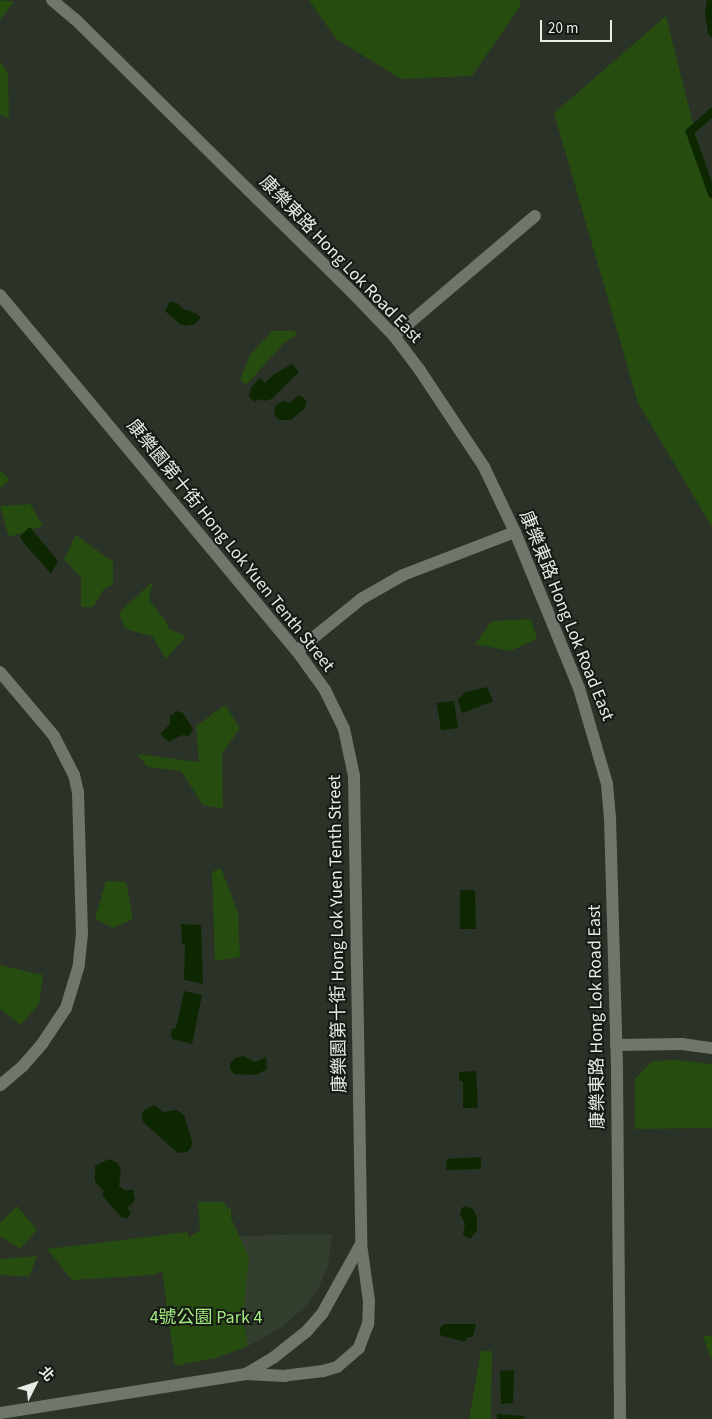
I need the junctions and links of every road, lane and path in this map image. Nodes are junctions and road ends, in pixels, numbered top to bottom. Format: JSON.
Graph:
{"nodes":[{"id":1,"x":52,"y":0,"type":"edge"},
{"id":2,"x":535,"y":216,"type":"dead end"},
{"id":3,"x":0,"y":295,"type":"edge"},
{"id":4,"x":394,"y":336,"type":"junction"},
{"id":5,"x":515,"y":532,"type":"junction"},
{"id":6,"x":297,"y":651,"type":"junction"},
{"id":7,"x":0,"y":672,"type":"edge"},
{"id":8,"x":616,"y":1045,"type":"junction"},
{"id":9,"x":712,"y":1048,"type":"edge"},
{"id":10,"x":0,"y":1084,"type":"edge"},
{"id":11,"x":360,"y":1244,"type":"junction"},
{"id":12,"x":246,"y":1374,"type":"junction"},
{"id":13,"x":0,"y":1413,"type":"edge"},
{"id":14,"x":620,"y":1419,"type":"edge"}],
"edges":[{"from":1,"to":4,"type":"street","name":"康樂東路 Hong Lok Road East"},
{"from":2,"to":4,"type":"street"},
{"from":3,"to":6,"type":"street","name":"康樂園第十街 Hong Lok Yuen Tenth Street"},
{"from":4,"to":5,"type":"street","name":"康樂東路 Hong Lok Road East"},
{"from":5,"to":6,"type":"street"},
{"from":5,"to":8,"type":"street","name":"康樂東路 Hong Lok Road East"},
{"from":6,"to":11,"type":"street","name":"康樂園第十街 Hong Lok Yuen Tenth Street"},
{"from":7,"to":10,"type":"street"},
{"from":8,"to":9,"type":"street"},
{"from":8,"to":14,"type":"street","name":"康樂東路 Hong Lok Road East"},
{"from":11,"to":12,"type":"street","name":"康樂園第十街 Hong Lok Yuen Tenth Street"},
{"from":11,"to":12,"type":"street","name":"康樂園第十街 Hong Lok Yuen Tenth Street"},
{"from":12,"to":13,"type":"street","name":"康樂園第十街 Hong Lok Yuen Tenth Street"}]}
